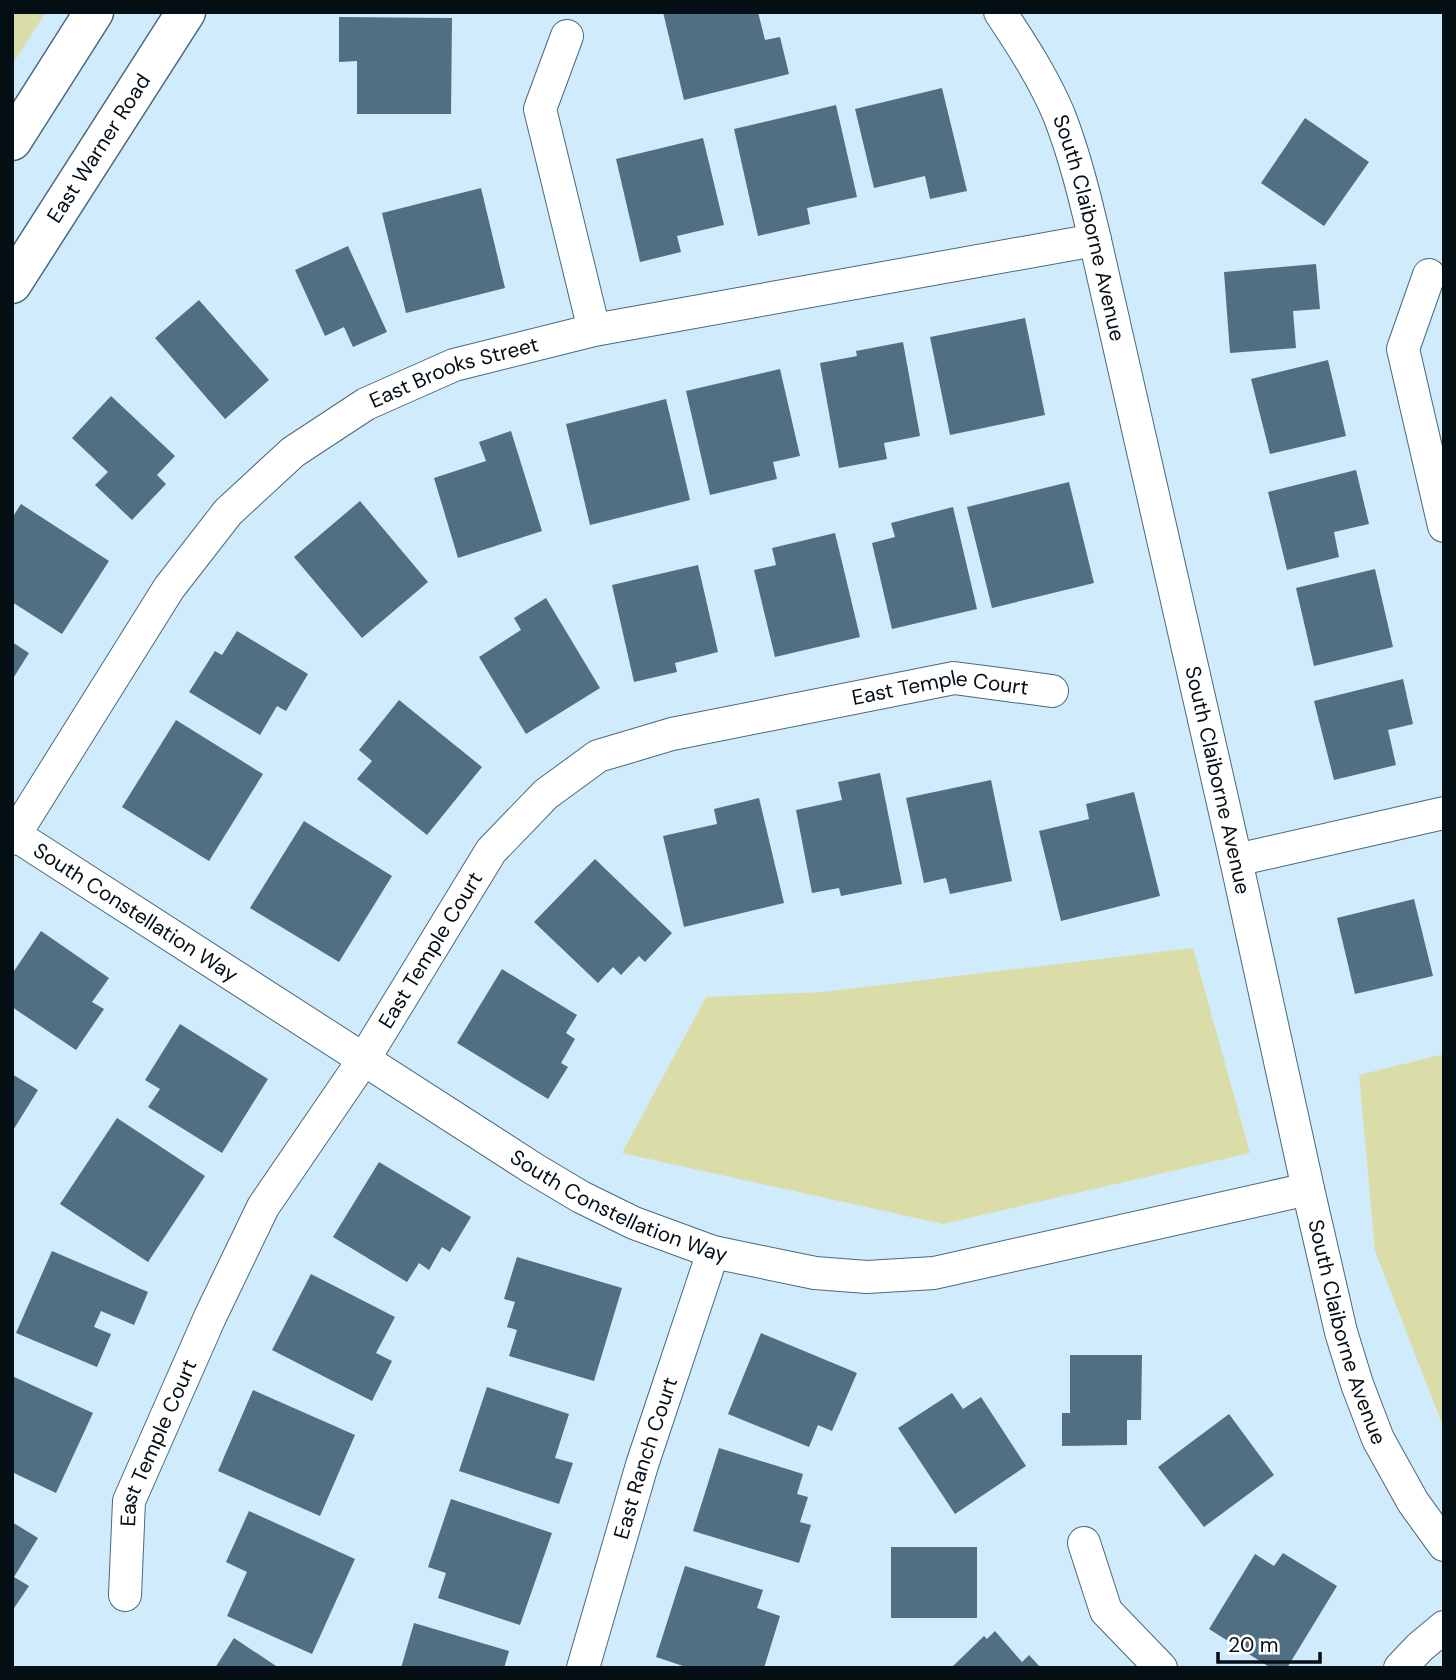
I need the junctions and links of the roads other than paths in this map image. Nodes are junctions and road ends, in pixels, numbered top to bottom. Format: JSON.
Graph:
{"nodes":[{"id":1,"x":94,"y":12,"type":"edge"},
{"id":2,"x":186,"y":12,"type":"edge"},
{"id":3,"x":1000,"y":12,"type":"edge"},
{"id":4,"x":566,"y":36,"type":"dead end"},
{"id":5,"x":12,"y":141,"type":"edge"},
{"id":6,"x":1096,"y":240,"type":"junction"},
{"id":7,"x":1429,"y":275,"type":"dead end"},
{"id":8,"x":12,"y":284,"type":"edge"},
{"id":9,"x":594,"y":330,"type":"junction"},
{"id":10,"x":1444,"y":526,"type":"edge"},
{"id":11,"x":1052,"y":691,"type":"dead end"},
{"id":12,"x":1444,"y":813,"type":"edge"},
{"id":13,"x":13,"y":836,"type":"edge"},
{"id":14,"x":1236,"y":860,"type":"junction"},
{"id":15,"x":364,"y":1059,"type":"junction"},
{"id":16,"x":1308,"y":1189,"type":"junction"},
{"id":17,"x":713,"y":1252,"type":"junction"},
{"id":18,"x":1084,"y":1543,"type":"dead end"},
{"id":19,"x":1444,"y":1545,"type":"edge"},
{"id":20,"x":125,"y":1595,"type":"dead end"},
{"id":21,"x":1444,"y":1627,"type":"edge"},
{"id":22,"x":583,"y":1668,"type":"edge"},
{"id":23,"x":1161,"y":1668,"type":"edge"},
{"id":24,"x":1400,"y":1668,"type":"edge"}],
"edges":[{"from":1,"to":5,"type":"main road"},
{"from":2,"to":8,"type":"main road","name":"East Warner Road"},
{"from":3,"to":6,"type":"street","name":"South Claiborne Avenue"},
{"from":4,"to":9,"type":"street"},
{"from":6,"to":9,"type":"street","name":"East Brooks Street"},
{"from":6,"to":14,"type":"street","name":"South Claiborne Avenue"},
{"from":7,"to":10,"type":"street"},
{"from":9,"to":13,"type":"street","name":"East Brooks Street"},
{"from":11,"to":15,"type":"street","name":"East Temple Court"},
{"from":12,"to":14,"type":"street"},
{"from":13,"to":15,"type":"street","name":"South Constellation Way"},
{"from":14,"to":16,"type":"street","name":"South Claiborne Avenue"},
{"from":15,"to":17,"type":"street","name":"South Constellation Way"},
{"from":15,"to":20,"type":"street","name":"East Temple Court"},
{"from":16,"to":17,"type":"street","name":"South Constellation Way"},
{"from":16,"to":19,"type":"street","name":"South Claiborne Avenue"},
{"from":17,"to":22,"type":"street","name":"East Ranch Court"},
{"from":18,"to":23,"type":"street"},
{"from":21,"to":24,"type":"street"}]}
